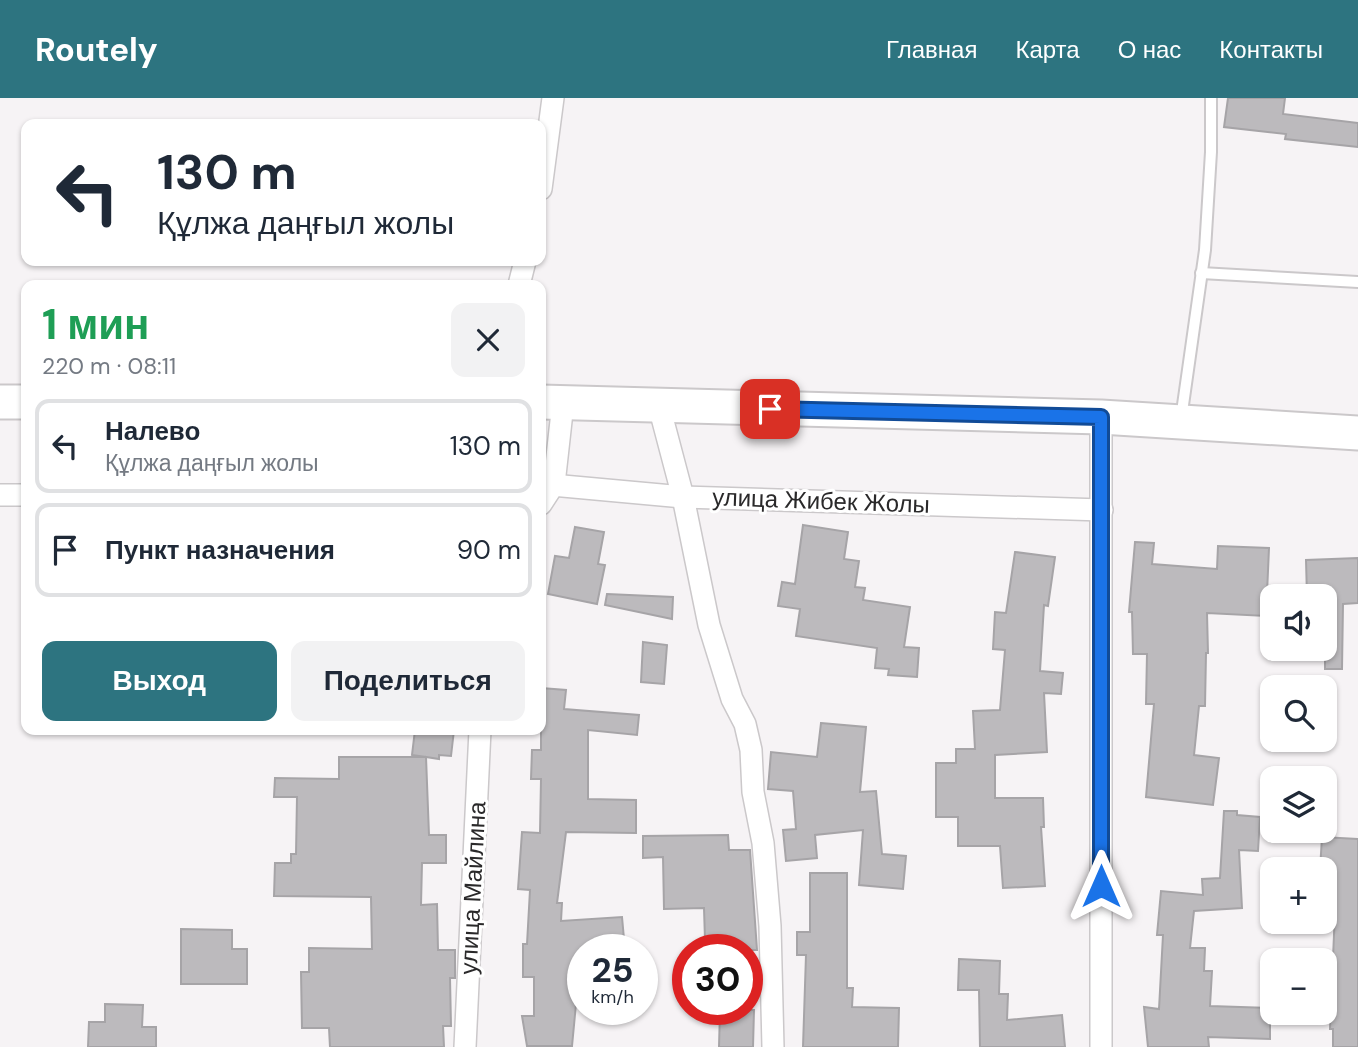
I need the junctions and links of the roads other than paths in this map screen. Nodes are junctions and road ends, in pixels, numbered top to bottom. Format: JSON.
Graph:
{"nodes":[{"id":1,"x":553,"y":98,"type":"edge"},
{"id":2,"x":1211,"y":98,"type":"edge"},
{"id":3,"x":546,"y":151,"type":"edge"},
{"id":4,"x":1201,"y":273,"type":"junction"},
{"id":5,"x":1358,"y":282,"type":"edge"},
{"id":6,"x":0,"y":402,"type":"edge"},
{"id":7,"x":21,"y":402,"type":"edge"},
{"id":8,"x":552,"y":402,"type":"edge"},
{"id":9,"x":659,"y":406,"type":"junction"},
{"id":10,"x":1101,"y":417,"type":"junction"},
{"id":11,"x":1181,"y":422,"type":"junction"},
{"id":12,"x":1358,"y":433,"type":"edge"},
{"id":13,"x":547,"y":484,"type":"edge"},
{"id":14,"x":0,"y":495,"type":"edge"},
{"id":15,"x":21,"y":495,"type":"edge"},
{"id":16,"x":683,"y":497,"type":"junction"},
{"id":17,"x":1102,"y":510,"type":"junction"},
{"id":18,"x":480,"y":735,"type":"edge"},
{"id":19,"x":465,"y":1047,"type":"edge"},
{"id":20,"x":773,"y":1047,"type":"edge"},
{"id":21,"x":1101,"y":1047,"type":"edge"}],
"edges":[{"from":1,"to":3,"type":"street"},
{"from":2,"to":4,"type":"lane"},
{"from":4,"to":5,"type":"lane"},
{"from":4,"to":11,"type":"lane"},
{"from":6,"to":7,"type":"main road"},
{"from":8,"to":9,"type":"main road"},
{"from":8,"to":13,"type":"street"},
{"from":9,"to":10,"type":"main road"},
{"from":9,"to":16,"type":"street"},
{"from":10,"to":11,"type":"main road"},
{"from":10,"to":17,"type":"street"},
{"from":11,"to":12,"type":"main road"},
{"from":13,"to":16,"type":"street","name":"улица Жибек Жолы"},
{"from":14,"to":15,"type":"street"},
{"from":16,"to":17,"type":"street","name":"улица Жибек Жолы"},
{"from":16,"to":20,"type":"street"},
{"from":17,"to":21,"type":"street"},
{"from":18,"to":19,"type":"street","name":"улица Майлина"}]}
